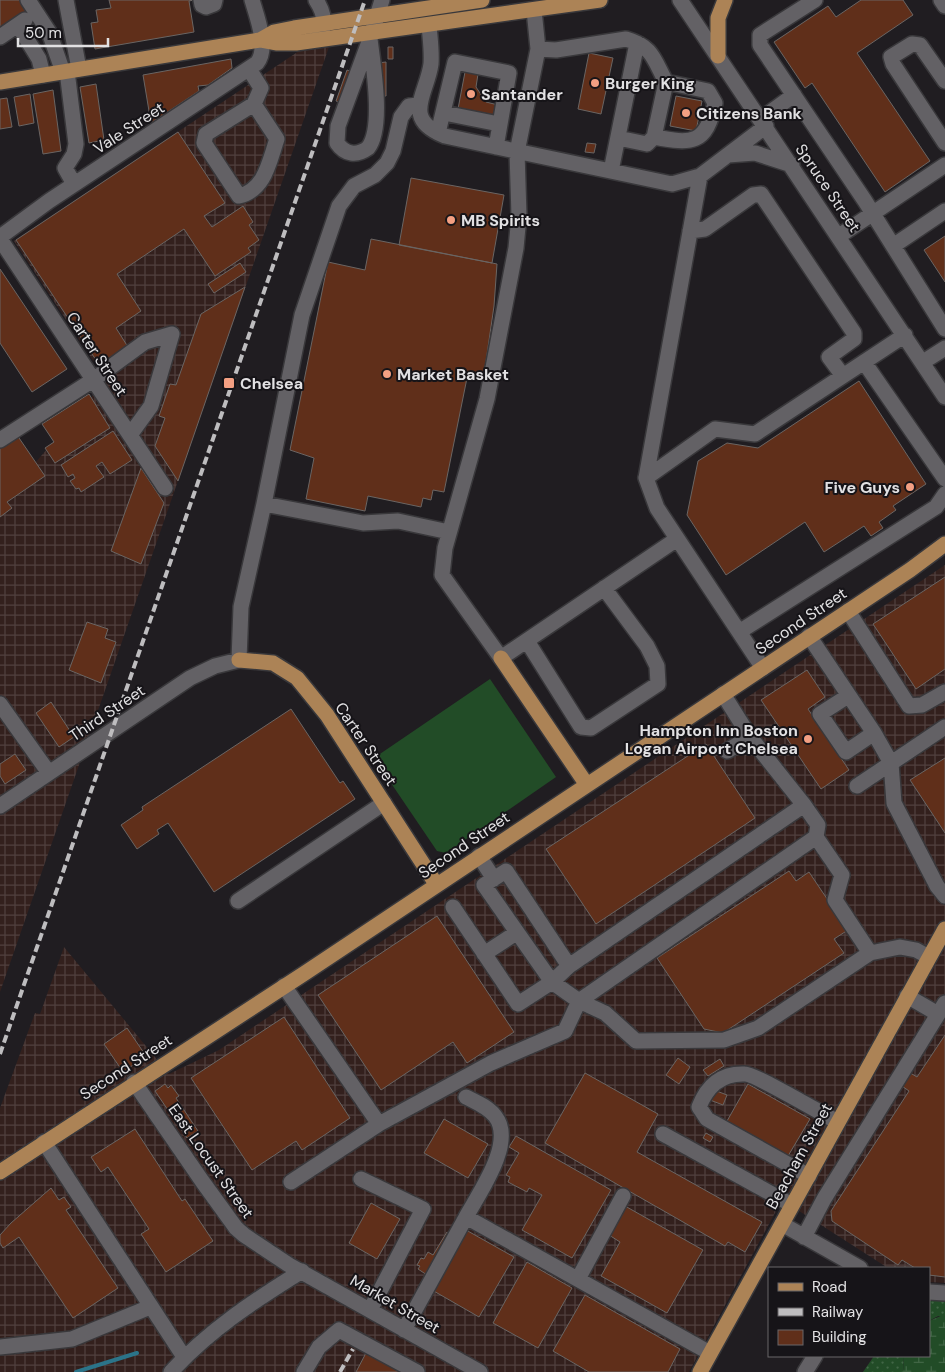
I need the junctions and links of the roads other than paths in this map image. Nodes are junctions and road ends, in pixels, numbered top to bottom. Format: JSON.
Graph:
{"nodes":[{"id":1,"x":66,"y":0,"type":"edge"},
{"id":2,"x":201,"y":0,"type":"edge"},
{"id":3,"x":216,"y":0,"type":"edge"},
{"id":4,"x":252,"y":0,"type":"edge"},
{"id":5,"x":316,"y":0,"type":"edge"},
{"id":6,"x":382,"y":0,"type":"edge"},
{"id":7,"x":482,"y":0,"type":"edge"},
{"id":8,"x":600,"y":0,"type":"edge"},
{"id":9,"x":680,"y":0,"type":"edge"},
{"id":10,"x":726,"y":0,"type":"edge"},
{"id":11,"x":815,"y":0,"type":"edge"},
{"id":12,"x":941,"y":0,"type":"edge"},
{"id":13,"x":451,"y":2,"type":"edge"},
{"id":14,"x":562,"y":3,"type":"edge"},
{"id":15,"x":32,"y":6,"type":"edge"},
{"id":16,"x":945,"y":6,"type":"edge"},
{"id":17,"x":534,"y":10,"type":"junction"},
{"id":18,"x":377,"y":16,"type":"junction"},
{"id":19,"x":324,"y":23,"type":"junction"},
{"id":20,"x":18,"y":25,"type":"junction"},
{"id":21,"x":429,"y":25,"type":"junction"},
{"id":22,"x":371,"y":36,"type":"junction"},
{"id":23,"x":0,"y":37,"type":"edge"},
{"id":24,"x":260,"y":40,"type":"junction"},
{"id":25,"x":637,"y":42,"type":"junction"},
{"id":26,"x":296,"y":43,"type":"junction"},
{"id":27,"x":538,"y":49,"type":"junction"},
{"id":28,"x":718,"y":56,"type":"junction"},
{"id":29,"x":249,"y":69,"type":"junction"},
{"id":30,"x":70,"y":71,"type":"junction"},
{"id":31,"x":43,"y":75,"type":"junction"},
{"id":32,"x":945,"y":81,"type":"edge"},
{"id":33,"x":0,"y":82,"type":"edge"},
{"id":34,"x":666,"y":82,"type":"junction"},
{"id":35,"x":794,"y":95,"type":"junction"},
{"id":36,"x":254,"y":104,"type":"junction"},
{"id":37,"x":418,"y":105,"type":"junction"},
{"id":38,"x":444,"y":113,"type":"junction"},
{"id":39,"x":764,"y":122,"type":"junction"},
{"id":40,"x":499,"y":124,"type":"junction"},
{"id":41,"x":438,"y":133,"type":"junction"},
{"id":42,"x":654,"y":136,"type":"junction"},
{"id":43,"x":618,"y":138,"type":"junction"},
{"id":44,"x":945,"y":143,"type":"edge"},
{"id":45,"x":496,"y":147,"type":"junction"},
{"id":46,"x":517,"y":152,"type":"junction"},
{"id":47,"x":359,"y":153,"type":"junction"},
{"id":48,"x":727,"y":155,"type":"junction"},
{"id":49,"x":792,"y":165,"type":"junction"},
{"id":50,"x":945,"y":166,"type":"edge"},
{"id":51,"x":611,"y":171,"type":"junction"},
{"id":52,"x":700,"y":176,"type":"junction"},
{"id":53,"x":364,"y":180,"type":"junction"},
{"id":54,"x":74,"y":184,"type":"junction"},
{"id":55,"x":945,"y":211,"type":"edge"},
{"id":56,"x":873,"y":214,"type":"junction"},
{"id":57,"x":690,"y":231,"type":"junction"},
{"id":58,"x":840,"y":236,"type":"junction"},
{"id":59,"x":0,"y":238,"type":"edge"},
{"id":60,"x":893,"y":246,"type":"junction"},
{"id":61,"x":945,"y":329,"type":"edge"},
{"id":62,"x":905,"y":335,"type":"junction"},
{"id":63,"x":945,"y":348,"type":"edge"},
{"id":64,"x":864,"y":362,"type":"junction"},
{"id":65,"x":923,"y":362,"type":"junction"},
{"id":66,"x":843,"y":376,"type":"junction"},
{"id":67,"x":93,"y":380,"type":"junction"},
{"id":68,"x":943,"y":387,"type":"edge"},
{"id":69,"x":130,"y":435,"type":"junction"},
{"id":70,"x":0,"y":440,"type":"edge"},
{"id":71,"x":646,"y":478,"type":"junction"},
{"id":72,"x":945,"y":479,"type":"edge"},
{"id":73,"x":165,"y":488,"type":"dead end"},
{"id":74,"x":945,"y":494,"type":"edge"},
{"id":75,"x":264,"y":504,"type":"junction"},
{"id":76,"x":449,"y":532,"type":"junction"},
{"id":77,"x":678,"y":539,"type":"junction"},
{"id":78,"x":945,"y":544,"type":"edge"},
{"id":79,"x":604,"y":588,"type":"junction"},
{"id":80,"x":848,"y":611,"type":"junction"},
{"id":81,"x":739,"y":632,"type":"junction"},
{"id":82,"x":809,"y":636,"type":"junction"},
{"id":83,"x":527,"y":641,"type":"junction"},
{"id":84,"x":500,"y":658,"type":"junction"},
{"id":85,"x":239,"y":660,"type":"junction"},
{"id":86,"x":763,"y":668,"type":"junction"},
{"id":87,"x":945,"y":692,"type":"edge"},
{"id":88,"x":723,"y":694,"type":"junction"},
{"id":89,"x":848,"y":696,"type":"junction"},
{"id":90,"x":0,"y":704,"type":"edge"},
{"id":91,"x":945,"y":727,"type":"edge"},
{"id":92,"x":874,"y":733,"type":"junction"},
{"id":93,"x":750,"y":737,"type":"junction"},
{"id":94,"x":727,"y":751,"type":"dead end"},
{"id":95,"x":891,"y":763,"type":"junction"},
{"id":96,"x":49,"y":773,"type":"junction"},
{"id":97,"x":587,"y":785,"type":"junction"},
{"id":98,"x":856,"y":786,"type":"dead end"},
{"id":99,"x":384,"y":803,"type":"junction"},
{"id":100,"x":804,"y":805,"type":"junction"},
{"id":101,"x":0,"y":806,"type":"edge"},
{"id":102,"x":816,"y":837,"type":"junction"},
{"id":103,"x":479,"y":856,"type":"junction"},
{"id":104,"x":494,"y":879,"type":"junction"},
{"id":105,"x":436,"y":884,"type":"junction"},
{"id":106,"x":945,"y":896,"type":"edge"},
{"id":107,"x":238,"y":901,"type":"dead end"},
{"id":108,"x":453,"y":906,"type":"dead end"},
{"id":109,"x":945,"y":930,"type":"edge"},
{"id":110,"x":516,"y":933,"type":"junction"},
{"id":111,"x":870,"y":953,"type":"junction"},
{"id":112,"x":484,"y":954,"type":"junction"},
{"id":113,"x":929,"y":957,"type":"junction"},
{"id":114,"x":569,"y":966,"type":"junction"},
{"id":115,"x":552,"y":982,"type":"junction"},
{"id":116,"x":284,"y":986,"type":"junction"},
{"id":117,"x":907,"y":996,"type":"junction"},
{"id":118,"x":579,"y":1001,"type":"junction"},
{"id":119,"x":942,"y":1008,"type":"edge"},
{"id":120,"x":134,"y":1082,"type":"junction"},
{"id":121,"x":466,"y":1096,"type":"dead end"},
{"id":122,"x":838,"y":1122,"type":"junction"},
{"id":123,"x":379,"y":1124,"type":"junction"},
{"id":124,"x":663,"y":1134,"type":"dead end"},
{"id":125,"x":44,"y":1142,"type":"junction"},
{"id":126,"x":0,"y":1172,"type":"edge"},
{"id":127,"x":808,"y":1176,"type":"junction"},
{"id":128,"x":361,"y":1179,"type":"dead end"},
{"id":129,"x":291,"y":1182,"type":"dead end"},
{"id":130,"x":624,"y":1196,"type":"dead end"},
{"id":131,"x":792,"y":1205,"type":"junction"},
{"id":132,"x":466,"y":1217,"type":"junction"},
{"id":133,"x":782,"y":1224,"type":"junction"},
{"id":134,"x":804,"y":1237,"type":"junction"},
{"id":135,"x":858,"y":1267,"type":"edge"},
{"id":136,"x":297,"y":1269,"type":"junction"},
{"id":137,"x":578,"y":1279,"type":"junction"},
{"id":138,"x":930,"y":1292,"type":"edge"},
{"id":139,"x":945,"y":1293,"type":"edge"},
{"id":140,"x":150,"y":1307,"type":"junction"},
{"id":141,"x":370,"y":1310,"type":"junction"},
{"id":142,"x":404,"y":1330,"type":"junction"},
{"id":143,"x":0,"y":1348,"type":"edge"},
{"id":144,"x":710,"y":1353,"type":"junction"},
{"id":145,"x":814,"y":1357,"type":"edge"},
{"id":146,"x":184,"y":1358,"type":"junction"},
{"id":147,"x":171,"y":1372,"type":"edge"},
{"id":148,"x":304,"y":1372,"type":"edge"},
{"id":149,"x":417,"y":1372,"type":"edge"},
{"id":150,"x":480,"y":1372,"type":"edge"},
{"id":151,"x":700,"y":1372,"type":"edge"},
{"id":152,"x":806,"y":1372,"type":"edge"}],
"edges":[{"from":1,"to":30,"type":"street"},
{"from":2,"to":3,"type":"street"},
{"from":4,"to":24,"type":"street"},
{"from":5,"to":19,"type":"street"},
{"from":6,"to":18,"type":"street"},
{"from":7,"to":13,"type":"main road"},
{"from":8,"to":14,"type":"main road"},
{"from":9,"to":28,"type":"street","name":"Spruce Street"},
{"from":10,"to":28,"type":"main road"},
{"from":11,"to":35,"type":"street"},
{"from":12,"to":16,"type":"street"},
{"from":13,"to":18,"type":"main road"},
{"from":14,"to":17,"type":"main road"},
{"from":15,"to":20,"type":"street"},
{"from":15,"to":30,"type":"street"},
{"from":17,"to":21,"type":"main road"},
{"from":17,"to":27,"type":"street"},
{"from":18,"to":19,"type":"main road"},
{"from":18,"to":22,"type":"street"},
{"from":19,"to":24,"type":"main road"},
{"from":19,"to":26,"type":"street"},
{"from":20,"to":23,"type":"street"},
{"from":20,"to":31,"type":"street"},
{"from":21,"to":22,"type":"main road"},
{"from":21,"to":37,"type":"street"},
{"from":22,"to":26,"type":"main road"},
{"from":22,"to":47,"type":"street"},
{"from":22,"to":47,"type":"street"},
{"from":24,"to":26,"type":"main road"},
{"from":24,"to":29,"type":"street","name":"Vale Street"},
{"from":24,"to":30,"type":"main road"},
{"from":25,"to":27,"type":"street"},
{"from":25,"to":34,"type":"street"},
{"from":25,"to":43,"type":"street"},
{"from":27,"to":46,"type":"street"},
{"from":28,"to":39,"type":"street","name":"Spruce Street"},
{"from":29,"to":36,"type":"street"},
{"from":29,"to":54,"type":"street","name":"Vale Street"},
{"from":30,"to":31,"type":"main road"},
{"from":30,"to":54,"type":"street"},
{"from":31,"to":33,"type":"main road"},
{"from":32,"to":44,"type":"street"},
{"from":34,"to":42,"type":"street"},
{"from":34,"to":42,"type":"street"},
{"from":35,"to":39,"type":"street"},
{"from":35,"to":56,"type":"street"},
{"from":36,"to":36,"type":"street"},
{"from":37,"to":41,"type":"street"},
{"from":37,"to":53,"type":"street"},
{"from":38,"to":40,"type":"street"},
{"from":38,"to":40,"type":"street"},
{"from":38,"to":41,"type":"street"},
{"from":39,"to":48,"type":"street"},
{"from":39,"to":49,"type":"street","name":"Spruce Street"},
{"from":40,"to":45,"type":"street"},
{"from":41,"to":45,"type":"street"},
{"from":42,"to":43,"type":"street"},
{"from":43,"to":51,"type":"street"},
{"from":45,"to":46,"type":"street"},
{"from":46,"to":51,"type":"street"},
{"from":46,"to":76,"type":"street"},
{"from":47,"to":53,"type":"street"},
{"from":48,"to":49,"type":"street"},
{"from":48,"to":52,"type":"street"},
{"from":49,"to":58,"type":"street","name":"Spruce Street"},
{"from":50,"to":56,"type":"street"},
{"from":51,"to":52,"type":"street"},
{"from":52,"to":57,"type":"street"},
{"from":53,"to":75,"type":"street"},
{"from":54,"to":59,"type":"street","name":"Vale Street"},
{"from":55,"to":60,"type":"street"},
{"from":56,"to":58,"type":"street"},
{"from":56,"to":60,"type":"street"},
{"from":57,"to":66,"type":"street"},
{"from":57,"to":71,"type":"street"},
{"from":58,"to":62,"type":"street","name":"Spruce Street"},
{"from":59,"to":67,"type":"street","name":"Carter Street"},
{"from":60,"to":61,"type":"street"},
{"from":62,"to":64,"type":"street"},
{"from":62,"to":65,"type":"street","name":"Spruce Street"},
{"from":63,"to":65,"type":"street"},
{"from":64,"to":66,"type":"street"},
{"from":64,"to":72,"type":"street"},
{"from":65,"to":68,"type":"street","name":"Spruce Street"},
{"from":66,"to":71,"type":"street"},
{"from":67,"to":69,"type":"street","name":"Carter Street"},
{"from":67,"to":69,"type":"street"},
{"from":67,"to":70,"type":"street"},
{"from":69,"to":73,"type":"street","name":"Carter Street"},
{"from":71,"to":77,"type":"street"},
{"from":74,"to":81,"type":"street"},
{"from":75,"to":76,"type":"street"},
{"from":75,"to":85,"type":"street"},
{"from":76,"to":84,"type":"street"},
{"from":77,"to":79,"type":"street"},
{"from":77,"to":81,"type":"street"},
{"from":78,"to":80,"type":"main road","name":"Second Street"},
{"from":79,"to":83,"type":"street"},
{"from":79,"to":83,"type":"street"},
{"from":80,"to":82,"type":"main road","name":"Second Street"},
{"from":80,"to":87,"type":"street"},
{"from":81,"to":86,"type":"street"},
{"from":82,"to":86,"type":"main road","name":"Second Street"},
{"from":82,"to":89,"type":"street"},
{"from":83,"to":84,"type":"street"},
{"from":84,"to":97,"type":"main road"},
{"from":85,"to":96,"type":"street","name":"Third Street"},
{"from":85,"to":99,"type":"main road","name":"Carter Street"},
{"from":86,"to":88,"type":"main road","name":"Second Street"},
{"from":88,"to":93,"type":"street"},
{"from":88,"to":97,"type":"main road","name":"Second Street"},
{"from":89,"to":92,"type":"street"},
{"from":89,"to":92,"type":"street"},
{"from":90,"to":96,"type":"street"},
{"from":91,"to":95,"type":"street"},
{"from":92,"to":95,"type":"street"},
{"from":93,"to":94,"type":"street"},
{"from":93,"to":100,"type":"street"},
{"from":95,"to":98,"type":"street"},
{"from":95,"to":106,"type":"street"},
{"from":96,"to":101,"type":"street","name":"Third Street"},
{"from":97,"to":103,"type":"main road","name":"Second Street"},
{"from":99,"to":105,"type":"main road","name":"Carter Street"},
{"from":99,"to":107,"type":"street"},
{"from":100,"to":102,"type":"street"},
{"from":100,"to":114,"type":"street"},
{"from":102,"to":111,"type":"street"},
{"from":102,"to":118,"type":"street"},
{"from":103,"to":104,"type":"street"},
{"from":103,"to":105,"type":"main road","name":"Second Street"},
{"from":104,"to":110,"type":"street"},
{"from":104,"to":114,"type":"street"},
{"from":105,"to":116,"type":"main road","name":"Second Street"},
{"from":108,"to":112,"type":"street"},
{"from":109,"to":113,"type":"main road","name":"Beacham Street"},
{"from":110,"to":112,"type":"street"},
{"from":110,"to":115,"type":"street"},
{"from":111,"to":113,"type":"street"},
{"from":111,"to":118,"type":"street"},
{"from":112,"to":115,"type":"street"},
{"from":113,"to":117,"type":"main road","name":"Beacham Street"},
{"from":114,"to":115,"type":"street"},
{"from":115,"to":118,"type":"street"},
{"from":116,"to":120,"type":"main road","name":"Second Street"},
{"from":116,"to":123,"type":"street"},
{"from":117,"to":119,"type":"street"},
{"from":117,"to":122,"type":"main road","name":"Beacham Street"},
{"from":118,"to":123,"type":"street"},
{"from":119,"to":134,"type":"street"},
{"from":120,"to":125,"type":"main road","name":"Second Street"},
{"from":120,"to":136,"type":"street","name":"East Locust Street"},
{"from":121,"to":132,"type":"street"},
{"from":122,"to":127,"type":"main road","name":"Beacham Street"},
{"from":122,"to":127,"type":"street"},
{"from":123,"to":129,"type":"street"},
{"from":124,"to":131,"type":"street"},
{"from":125,"to":126,"type":"main road","name":"Second Street"},
{"from":125,"to":140,"type":"street"},
{"from":127,"to":131,"type":"main road","name":"Beacham Street"},
{"from":128,"to":141,"type":"street"},
{"from":130,"to":137,"type":"street"},
{"from":131,"to":133,"type":"main road","name":"Beacham Street"},
{"from":132,"to":137,"type":"street"},
{"from":132,"to":142,"type":"street"},
{"from":133,"to":134,"type":"street"},
{"from":133,"to":144,"type":"main road","name":"Beacham Street"},
{"from":134,"to":135,"type":"street"},
{"from":136,"to":141,"type":"street","name":"Market Street"},
{"from":136,"to":146,"type":"street"},
{"from":137,"to":144,"type":"street"},
{"from":138,"to":139,"type":"street"},
{"from":140,"to":143,"type":"street"},
{"from":140,"to":146,"type":"street"},
{"from":141,"to":142,"type":"street","name":"Market Street"},
{"from":142,"to":150,"type":"street","name":"Market Street"},
{"from":144,"to":151,"type":"main road","name":"Beacham Street"},
{"from":145,"to":152,"type":"street"},
{"from":146,"to":147,"type":"street"},
{"from":148,"to":149,"type":"street"}]}
